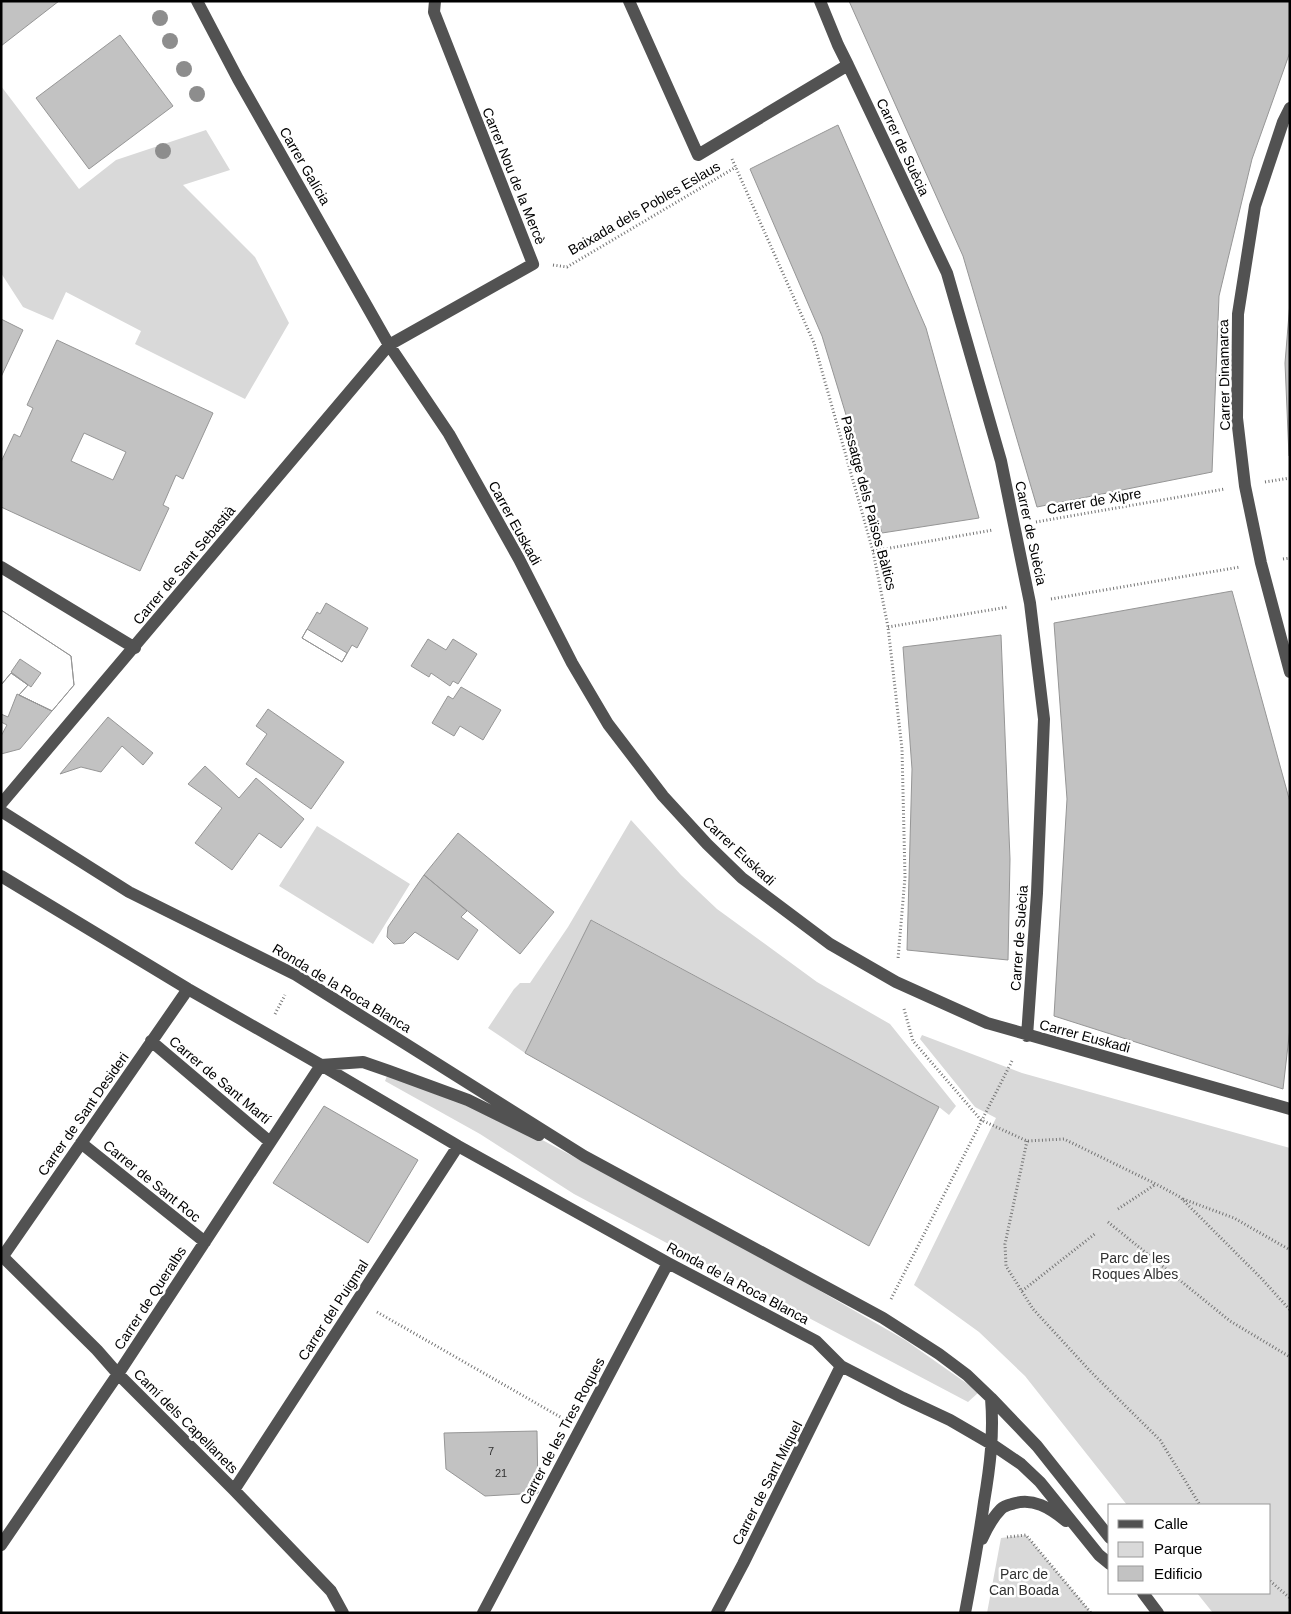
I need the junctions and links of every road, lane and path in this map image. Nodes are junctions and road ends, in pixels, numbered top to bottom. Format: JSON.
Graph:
{"nodes":[{"id":1,"x":198,"y":1,"type":"edge"},
{"id":2,"x":436,"y":1,"type":"edge"},
{"id":3,"x":629,"y":1,"type":"edge"},
{"id":4,"x":820,"y":1,"type":"edge"},
{"id":5,"x":848,"y":65,"type":"junction"},
{"id":6,"x":1290,"y":108,"type":"edge"},
{"id":7,"x":724,"y":140,"type":"junction"},
{"id":8,"x":736,"y":167,"type":"junction"},
{"id":9,"x":533,"y":264,"type":"junction"},
{"id":10,"x":389,"y":345,"type":"junction"},
{"id":11,"x":1290,"y":478,"type":"edge"},
{"id":12,"x":1246,"y":486,"type":"junction"},
{"id":13,"x":1014,"y":526,"type":"junction"},
{"id":14,"x":873,"y":551,"type":"junction"},
{"id":15,"x":1290,"y":558,"type":"edge"},
{"id":16,"x":1260,"y":563,"type":"junction"},
{"id":17,"x":1,"y":567,"type":"edge"},
{"id":18,"x":1030,"y":603,"type":"junction"},
{"id":19,"x":888,"y":627,"type":"junction"},
{"id":20,"x":135,"y":648,"type":"junction"},
{"id":21,"x":1290,"y":672,"type":"edge"},
{"id":22,"x":1,"y":804,"type":"edge"},
{"id":23,"x":1,"y":811,"type":"edge"},
{"id":24,"x":1,"y":876,"type":"edge"},
{"id":25,"x":296,"y":975,"type":"junction"},
{"id":26,"x":896,"y":982,"type":"junction"},
{"id":27,"x":188,"y":989,"type":"junction"},
{"id":28,"x":264,"y":1033,"type":"junction"},
{"id":29,"x":1027,"y":1036,"type":"junction"},
{"id":30,"x":151,"y":1041,"type":"junction"},
{"id":31,"x":1012,"y":1061,"type":"dead end"},
{"id":32,"x":321,"y":1065,"type":"junction"},
{"id":33,"x":1290,"y":1109,"type":"edge"},
{"id":34,"x":981,"y":1120,"type":"junction"},
{"id":35,"x":270,"y":1142,"type":"junction"},
{"id":36,"x":1026,"y":1142,"type":"junction"},
{"id":37,"x":81,"y":1143,"type":"junction"},
{"id":38,"x":458,"y":1146,"type":"junction"},
{"id":39,"x":584,"y":1156,"type":"junction"},
{"id":40,"x":1156,"y":1184,"type":"junction"},
{"id":41,"x":1180,"y":1197,"type":"junction"},
{"id":42,"x":1118,"y":1209,"type":"dead end"},
{"id":43,"x":1108,"y":1222,"type":"dead end"},
{"id":44,"x":1096,"y":1233,"type":"dead end"},
{"id":45,"x":205,"y":1242,"type":"junction"},
{"id":46,"x":1290,"y":1245,"type":"edge"},
{"id":47,"x":1283,"y":1246,"type":"junction"},
{"id":48,"x":1290,"y":1250,"type":"edge"},
{"id":49,"x":2,"y":1256,"type":"edge"},
{"id":50,"x":668,"y":1263,"type":"junction"},
{"id":51,"x":1022,"y":1291,"type":"junction"},
{"id":52,"x":357,"y":1300,"type":"junction"},
{"id":53,"x":1290,"y":1310,"type":"edge"},
{"id":54,"x":883,"y":1318,"type":"junction"},
{"id":55,"x":1290,"y":1357,"type":"edge"},
{"id":56,"x":841,"y":1366,"type":"junction"},
{"id":57,"x":118,"y":1374,"type":"junction"},
{"id":58,"x":991,"y":1398,"type":"junction"},
{"id":59,"x":580,"y":1428,"type":"junction"},
{"id":60,"x":993,"y":1445,"type":"junction"},
{"id":61,"x":234,"y":1490,"type":"junction"},
{"id":62,"x":1199,"y":1504,"type":"edge"},
{"id":63,"x":1080,"y":1532,"type":"junction"},
{"id":64,"x":1108,"y":1536,"type":"edge"},
{"id":65,"x":1001,"y":1538,"type":"dead end"},
{"id":66,"x":1,"y":1545,"type":"edge"},
{"id":67,"x":977,"y":1549,"type":"junction"},
{"id":68,"x":1108,"y":1562,"type":"edge"},
{"id":69,"x":1271,"y":1582,"type":"edge"},
{"id":70,"x":1144,"y":1594,"type":"edge"},
{"id":71,"x":1290,"y":1598,"type":"edge"},
{"id":72,"x":343,"y":1613,"type":"edge"},
{"id":73,"x":483,"y":1613,"type":"edge"},
{"id":74,"x":717,"y":1613,"type":"edge"},
{"id":75,"x":965,"y":1613,"type":"edge"},
{"id":76,"x":1091,"y":1613,"type":"edge"},
{"id":77,"x":1158,"y":1613,"type":"edge"}],
"edges":[{"from":1,"to":10,"type":"street","name":"Carrer Galícia"},
{"from":2,"to":9,"type":"street","name":"Carrer Nou de la Mercè"},
{"from":3,"to":7,"type":"street"},
{"from":4,"to":5,"type":"street"},
{"from":5,"to":7,"type":"street"},
{"from":5,"to":13,"type":"street","name":"Carrer de Suècia"},
{"from":6,"to":12,"type":"street","name":"Carrer Dinamarca"},
{"from":7,"to":8,"type":"path","name":"Passatge dels Països Bàltics"},
{"from":8,"to":9,"type":"path","name":"Baixada dels Pobles Eslaus"},
{"from":8,"to":14,"type":"path","name":"Passatge dels Països Bàltics"},
{"from":9,"to":10,"type":"street","name":"Carrer Nou de la Mercè"},
{"from":10,"to":20,"type":"street","name":"Carrer de Sant Sebastià"},
{"from":10,"to":26,"type":"street","name":"Carrer Euskadi"},
{"from":11,"to":12,"type":"path","name":"Carrer de Xipre"},
{"from":12,"to":13,"type":"path","name":"Carrer de Xipre"},
{"from":12,"to":16,"type":"street","name":"Carrer Dinamarca"},
{"from":13,"to":14,"type":"path","name":"Carrer de Xipre"},
{"from":13,"to":18,"type":"street","name":"Carrer de Suècia"},
{"from":14,"to":19,"type":"path","name":"Passatge dels Països Bàltics"},
{"from":15,"to":16,"type":"path"},
{"from":16,"to":18,"type":"path"},
{"from":16,"to":21,"type":"street","name":"Carrer Dinamarca"},
{"from":17,"to":20,"type":"street"},
{"from":18,"to":19,"type":"path"},
{"from":18,"to":29,"type":"street","name":"Carrer de Suècia"},
{"from":19,"to":26,"type":"path","name":"Passatge dels Països Bàltics"},
{"from":20,"to":22,"type":"street","name":"Carrer de Sant Sebastià"},
{"from":23,"to":25,"type":"street","name":"Ronda de la Roca Blanca"},
{"from":24,"to":27,"type":"street","name":"Ronda de la Roca Blanca"},
{"from":25,"to":28,"type":"path"},
{"from":25,"to":39,"type":"street","name":"Ronda de la Roca Blanca"},
{"from":26,"to":29,"type":"street","name":"Carrer Euskadi"},
{"from":26,"to":34,"type":"path"},
{"from":27,"to":28,"type":"street","name":"Ronda de la Roca Blanca"},
{"from":27,"to":30,"type":"street","name":"Carrer de Sant Desideri"},
{"from":28,"to":32,"type":"street","name":"Ronda de la Roca Blanca"},
{"from":29,"to":33,"type":"street","name":"Carrer Euskadi"},
{"from":30,"to":35,"type":"street","name":"Carrer de Sant Martí"},
{"from":30,"to":37,"type":"street","name":"Carrer de Sant Desideri"},
{"from":31,"to":34,"type":"path"},
{"from":32,"to":35,"type":"street","name":"Carrer de Queralbs"},
{"from":32,"to":38,"type":"street","name":"Ronda de la Roca Blanca"},
{"from":32,"to":39,"type":"street","name":"Ronda de la Roca Blanca"},
{"from":34,"to":36,"type":"path"},
{"from":34,"to":54,"type":"path"},
{"from":35,"to":45,"type":"street","name":"Carrer de Queralbs"},
{"from":36,"to":40,"type":"path"},
{"from":36,"to":51,"type":"path"},
{"from":37,"to":45,"type":"street","name":"Carrer de Sant Roc"},
{"from":37,"to":49,"type":"street","name":"Carrer de Sant Desideri"},
{"from":38,"to":50,"type":"street","name":"Ronda de la Roca Blanca"},
{"from":38,"to":52,"type":"street","name":"Carrer del Puigmal"},
{"from":39,"to":54,"type":"street","name":"Ronda de la Roca Blanca"},
{"from":40,"to":41,"type":"path"},
{"from":40,"to":42,"type":"path"},
{"from":41,"to":47,"type":"path"},
{"from":41,"to":53,"type":"path"},
{"from":43,"to":55,"type":"path"},
{"from":44,"to":51,"type":"path"},
{"from":45,"to":57,"type":"street","name":"Carrer de Queralbs"},
{"from":46,"to":47,"type":"path"},
{"from":47,"to":48,"type":"path"},
{"from":49,"to":57,"type":"street","name":"Camí dels Capellanets"},
{"from":50,"to":56,"type":"street","name":"Ronda de la Roca Blanca"},
{"from":50,"to":59,"type":"street","name":"Carrer de les Tres Roques"},
{"from":51,"to":62,"type":"path"},
{"from":52,"to":59,"type":"path"},
{"from":52,"to":61,"type":"street","name":"Carrer del Puigmal"},
{"from":54,"to":58,"type":"street","name":"Ronda de la Roca Blanca"},
{"from":56,"to":60,"type":"street","name":"Ronda de la Roca Blanca"},
{"from":56,"to":74,"type":"street","name":"Carrer de Sant Miquel"},
{"from":57,"to":61,"type":"street","name":"Camí dels Capellanets"},
{"from":57,"to":66,"type":"street","name":"Carrer de Queralbs"},
{"from":58,"to":60,"type":"street"},
{"from":58,"to":64,"type":"street","name":"Ronda de la Roca Blanca"},
{"from":59,"to":73,"type":"street","name":"Carrer de les Tres Roques"},
{"from":60,"to":63,"type":"street","name":"Ronda de la Roca Blanca"},
{"from":60,"to":67,"type":"street"},
{"from":61,"to":72,"type":"street","name":"Camí dels Capellanets"},
{"from":63,"to":67,"type":"street"},
{"from":63,"to":68,"type":"street","name":"Ronda de la Roca Blanca"},
{"from":65,"to":76,"type":"path"},
{"from":67,"to":75,"type":"street"},
{"from":69,"to":71,"type":"path"},
{"from":70,"to":77,"type":"street"}]}
